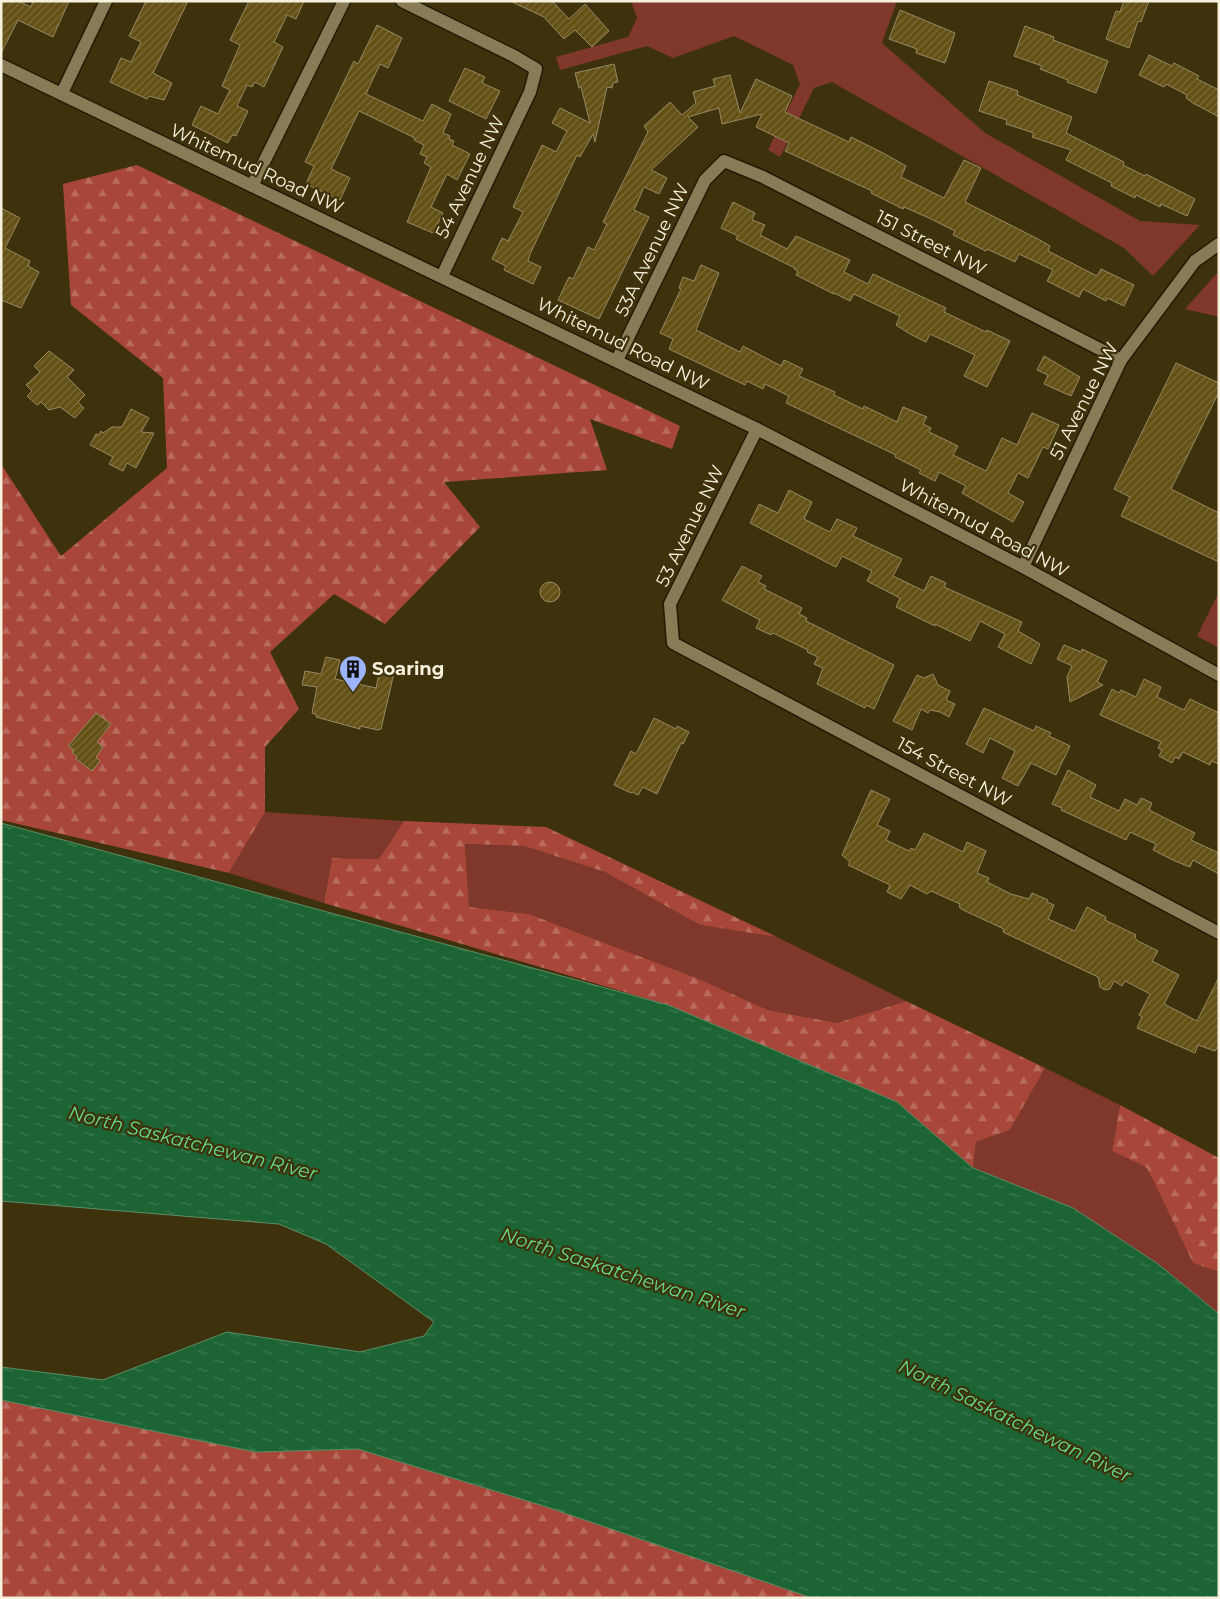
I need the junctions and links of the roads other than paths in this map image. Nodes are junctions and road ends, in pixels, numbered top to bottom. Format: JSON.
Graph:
{"nodes":[{"id":1,"x":106,"y":1,"type":"edge"},
{"id":2,"x":344,"y":1,"type":"edge"},
{"id":3,"x":402,"y":1,"type":"edge"},
{"id":4,"x":1,"y":64,"type":"edge"},
{"id":5,"x":62,"y":93,"type":"junction"},
{"id":6,"x":724,"y":161,"type":"joint"},
{"id":7,"x":252,"y":186,"type":"junction"},
{"id":8,"x":1219,"y":244,"type":"edge"},
{"id":9,"x":442,"y":276,"type":"junction"},
{"id":10,"x":618,"y":360,"type":"junction"},
{"id":11,"x":1121,"y":360,"type":"junction"},
{"id":12,"x":757,"y":429,"type":"junction"},
{"id":13,"x":1023,"y":567,"type":"junction"},
{"id":14,"x":673,"y":642,"type":"joint"},
{"id":15,"x":1219,"y":675,"type":"edge"},
{"id":16,"x":1219,"y":933,"type":"edge"}],
"edges":[{"from":1,"to":5,"type":"street"},
{"from":2,"to":7,"type":"street"},
{"from":3,"to":9,"type":"street","name":"54 Avenue NW"},
{"from":4,"to":5,"type":"street","name":"Whitemud Road NW"},
{"from":5,"to":7,"type":"street","name":"Whitemud Road NW"},
{"from":6,"to":10,"type":"street","name":"53A Avenue NW"},
{"from":6,"to":11,"type":"street","name":"151 Street NW"},
{"from":7,"to":9,"type":"street","name":"Whitemud Road NW"},
{"from":8,"to":11,"type":"street","name":"51 Avenue NW"},
{"from":9,"to":10,"type":"street","name":"Whitemud Road NW"},
{"from":10,"to":12,"type":"street","name":"Whitemud Road NW"},
{"from":11,"to":13,"type":"street","name":"51 Avenue NW"},
{"from":12,"to":13,"type":"street","name":"Whitemud Road NW"},
{"from":12,"to":14,"type":"street","name":"53 Avenue NW"},
{"from":13,"to":15,"type":"street","name":"Whitemud Road NW"},
{"from":14,"to":16,"type":"street","name":"154 Street NW"}]}
